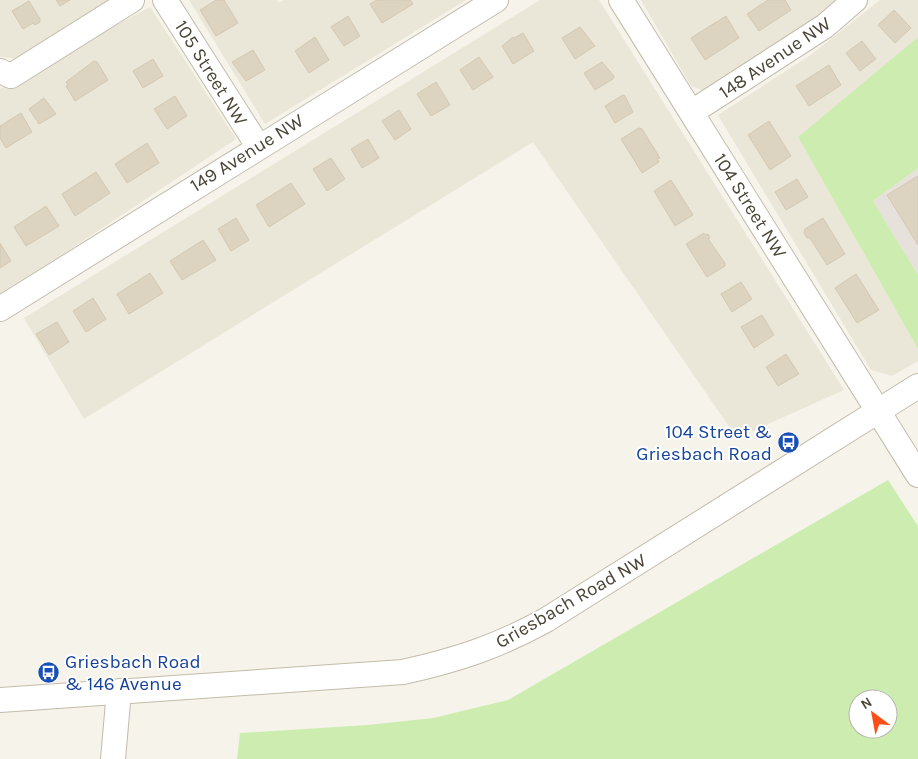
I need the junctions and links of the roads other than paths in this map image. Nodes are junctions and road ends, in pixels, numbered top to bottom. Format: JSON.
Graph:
{"nodes":[{"id":1,"x":132,"y":0,"type":"edge"},
{"id":2,"x":165,"y":0,"type":"edge"},
{"id":3,"x":496,"y":0,"type":"edge"},
{"id":4,"x":621,"y":0,"type":"edge"},
{"id":5,"x":855,"y":0,"type":"edge"},
{"id":6,"x":0,"y":71,"type":"edge"},
{"id":7,"x":692,"y":112,"type":"junction"},
{"id":8,"x":258,"y":146,"type":"junction"},
{"id":9,"x":0,"y":309,"type":"edge"},
{"id":10,"x":918,"y":386,"type":"edge"},
{"id":11,"x":878,"y":412,"type":"junction"},
{"id":12,"x":918,"y":475,"type":"edge"},
{"id":13,"x":119,"y":691,"type":"junction"},
{"id":14,"x":0,"y":700,"type":"edge"},
{"id":15,"x":114,"y":759,"type":"edge"}],
"edges":[{"from":1,"to":6,"type":"street"},
{"from":2,"to":8,"type":"street","name":"105 Street NW"},
{"from":3,"to":8,"type":"street","name":"149 Avenue NW"},
{"from":4,"to":7,"type":"street","name":"104 Street NW"},
{"from":5,"to":7,"type":"street","name":"148 Avenue NW"},
{"from":7,"to":11,"type":"street","name":"104 Street NW"},
{"from":8,"to":9,"type":"street","name":"149 Avenue NW"},
{"from":10,"to":11,"type":"street","name":"Griesbach Road NW"},
{"from":11,"to":12,"type":"street","name":"104 Street NW"},
{"from":11,"to":13,"type":"street","name":"Griesbach Road NW"},
{"from":13,"to":14,"type":"street","name":"Griesbach Road NW"},
{"from":13,"to":15,"type":"street"}]}
